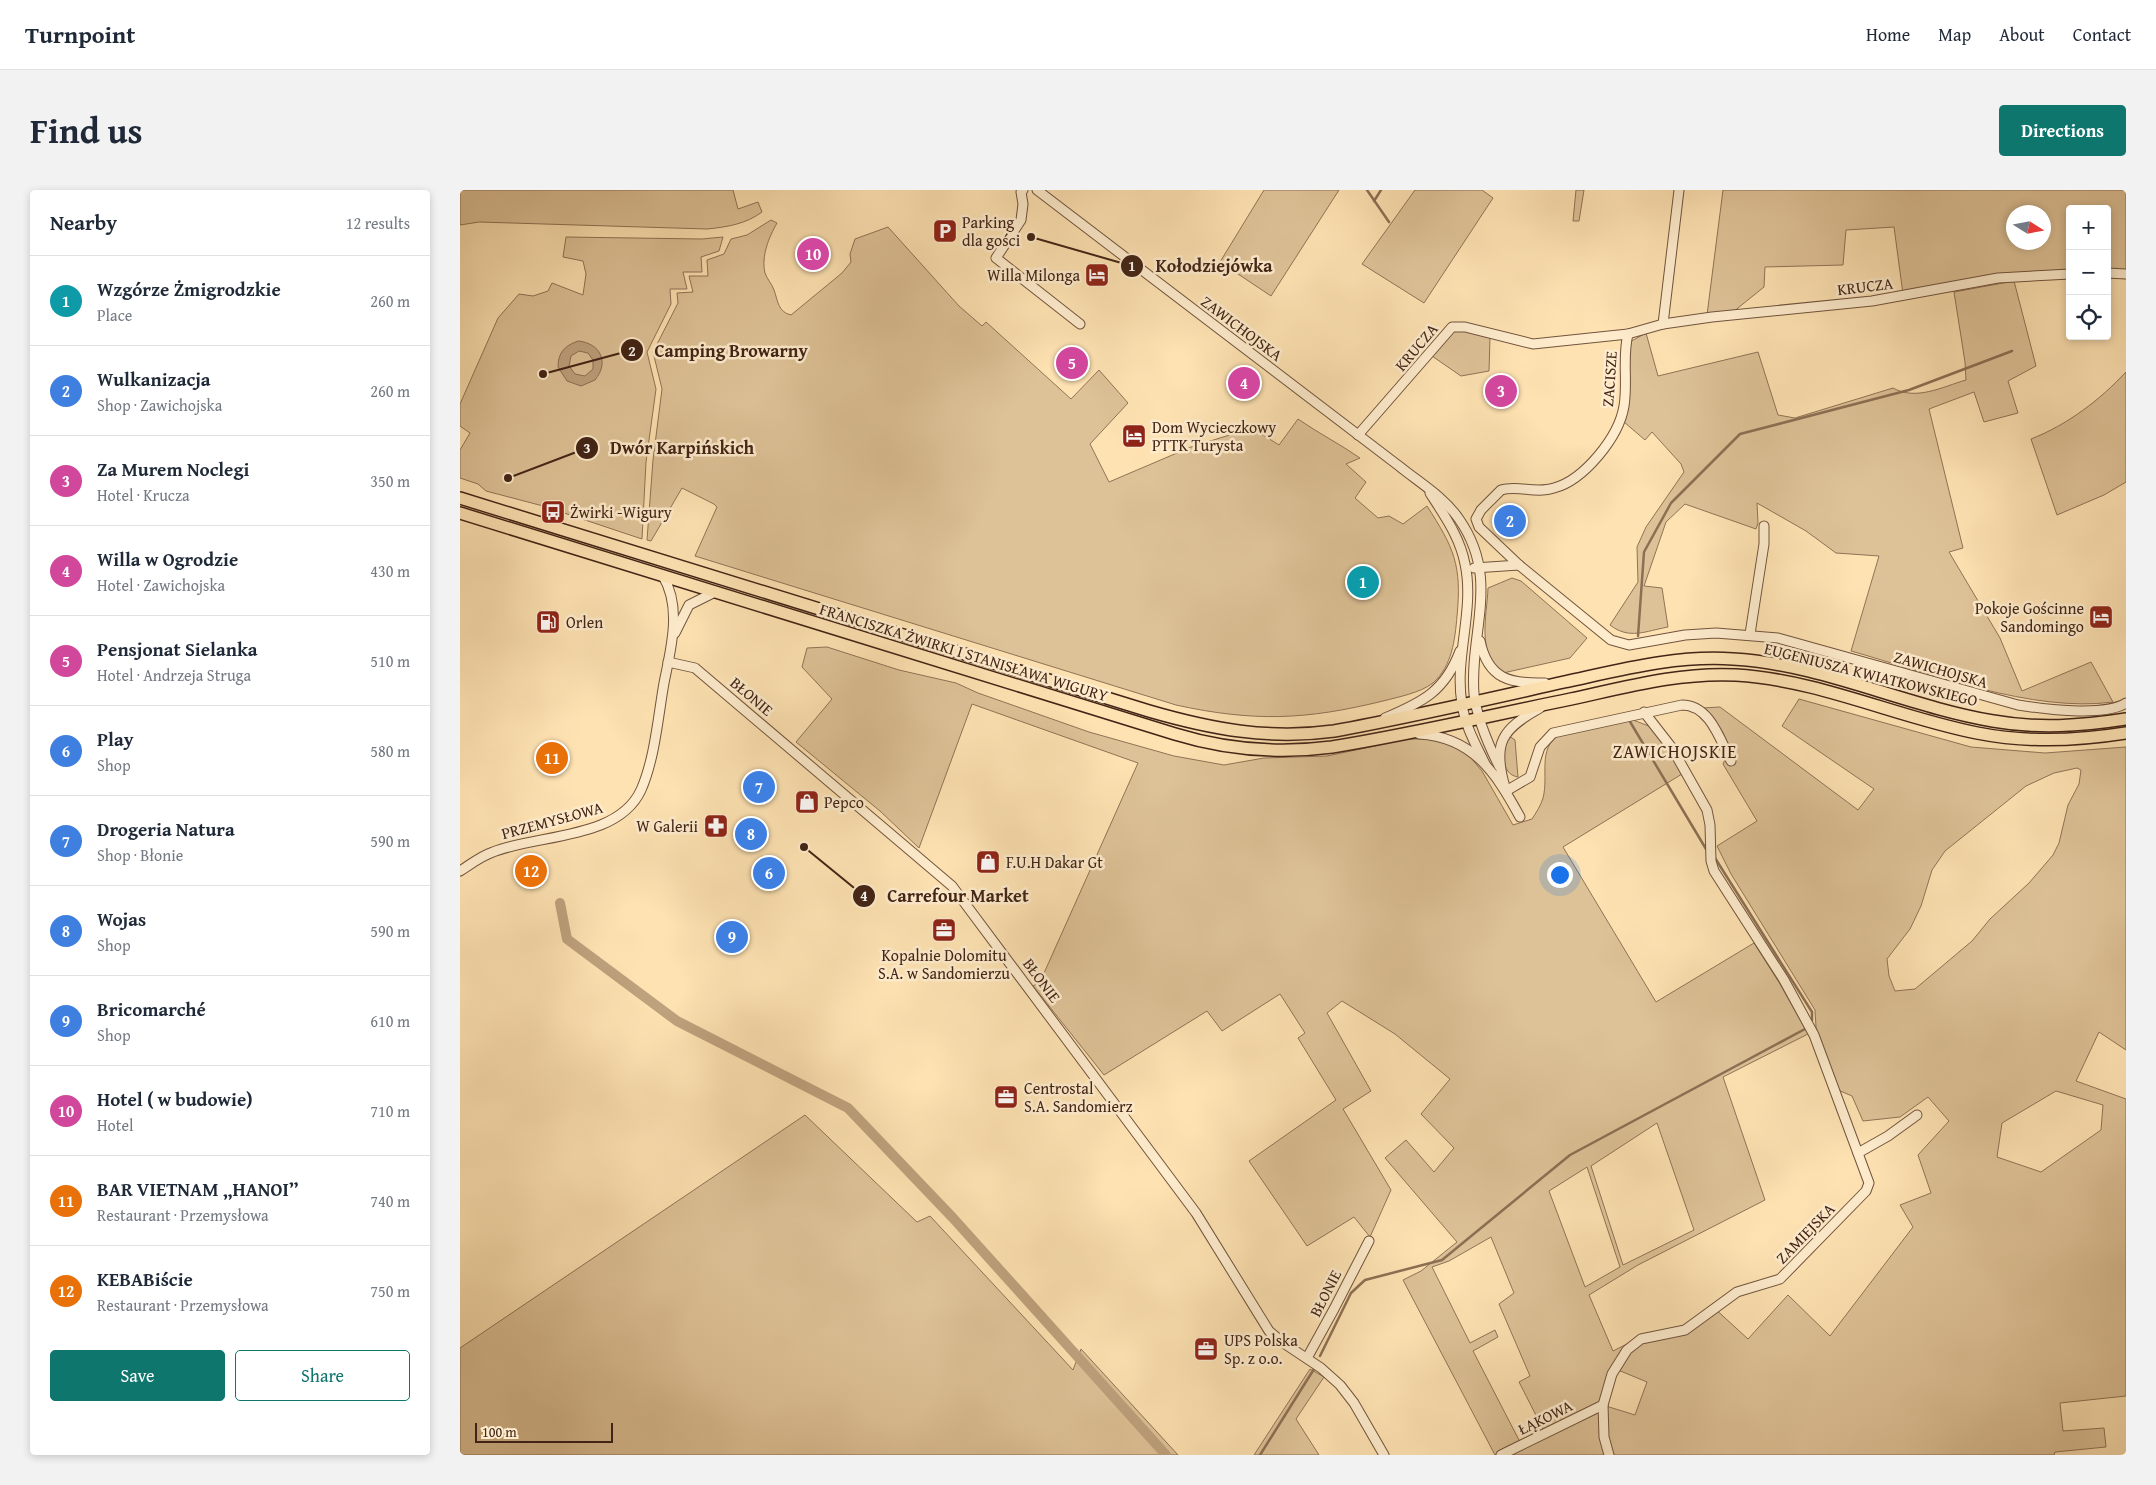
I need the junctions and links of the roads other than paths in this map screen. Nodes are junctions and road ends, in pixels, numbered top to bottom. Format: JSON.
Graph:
{"nodes":[{"id":1,"x":1023,"y":190,"type":"edge"},
{"id":2,"x":1037,"y":190,"type":"edge"},
{"id":3,"x":1679,"y":190,"type":"edge"},
{"id":4,"x":2111,"y":273,"type":"edge"},
{"id":5,"x":2066,"y":274,"type":"edge"},
{"id":6,"x":2126,"y":274,"type":"edge"},
{"id":7,"x":1080,"y":324,"type":"dead end"},
{"id":8,"x":1663,"y":324,"type":"junction"},
{"id":9,"x":1628,"y":334,"type":"junction"},
{"id":10,"x":1358,"y":435,"type":"junction"},
{"id":11,"x":1428,"y":490,"type":"junction"},
{"id":12,"x":460,"y":498,"type":"edge"},
{"id":13,"x":460,"y":513,"type":"edge"},
{"id":14,"x":1477,"y":516,"type":"joint"},
{"id":15,"x":1764,"y":526,"type":"dead end"},
{"id":16,"x":1519,"y":565,"type":"junction"},
{"id":17,"x":1479,"y":567,"type":"junction"},
{"id":18,"x":1466,"y":569,"type":"junction"},
{"id":19,"x":663,"y":576,"type":"junction"},
{"id":20,"x":715,"y":592,"type":"junction"},
{"id":21,"x":1750,"y":634,"type":"junction"},
{"id":22,"x":1479,"y":636,"type":"junction"},
{"id":23,"x":672,"y":640,"type":"junction"},
{"id":24,"x":1464,"y":642,"type":"junction"},
{"id":25,"x":668,"y":662,"type":"junction"},
{"id":26,"x":1562,"y":683,"type":"junction"},
{"id":27,"x":1476,"y":701,"type":"junction"},
{"id":28,"x":2126,"y":703,"type":"edge"},
{"id":29,"x":1462,"y":704,"type":"junction"},
{"id":30,"x":1547,"y":704,"type":"junction"},
{"id":31,"x":1644,"y":712,"type":"junction"},
{"id":32,"x":1480,"y":718,"type":"junction"},
{"id":33,"x":2126,"y":719,"type":"edge"},
{"id":34,"x":1466,"y":721,"type":"junction"},
{"id":35,"x":1370,"y":724,"type":"junction"},
{"id":36,"x":1408,"y":733,"type":"junction"},
{"id":37,"x":2126,"y":733,"type":"edge"},
{"id":38,"x":1731,"y":761,"type":"dead end"},
{"id":39,"x":1485,"y":764,"type":"junction"},
{"id":40,"x":1499,"y":766,"type":"junction"},
{"id":41,"x":1506,"y":791,"type":"junction"},
{"id":42,"x":1520,"y":817,"type":"dead end"},
{"id":43,"x":460,"y":871,"type":"edge"},
{"id":44,"x":1917,"y":1116,"type":"dead end"},
{"id":45,"x":1858,"y":1153,"type":"junction"},
{"id":46,"x":1368,"y":1241,"type":"dead end"},
{"id":47,"x":1306,"y":1358,"type":"junction"},
{"id":48,"x":1603,"y":1405,"type":"junction"},
{"id":49,"x":1384,"y":1455,"type":"edge"},
{"id":50,"x":1501,"y":1455,"type":"edge"},
{"id":51,"x":1608,"y":1455,"type":"edge"}],
"edges":[{"from":1,"to":7,"type":"street"},
{"from":2,"to":10,"type":"street","name":"ZAWICHOJSKA"},
{"from":3,"to":8,"type":"street"},
{"from":4,"to":6,"type":"street"},
{"from":5,"to":8,"type":"street","name":"KRUCZA"},
{"from":8,"to":9,"type":"street","name":"KRUCZA"},
{"from":9,"to":10,"type":"street","name":"KRUCZA"},
{"from":9,"to":14,"type":"street","name":"ZACISZE"},
{"from":10,"to":11,"type":"street","name":"ZAWICHOJSKA"},
{"from":11,"to":17,"type":"street","name":"ZAWICHOJSKA"},
{"from":11,"to":18,"type":"street","name":"ZAWICHOJSKA"},
{"from":12,"to":35,"type":"main road","name":"FRANCISZKA ŻWIRKI I STANISŁAWA WIGURY"},
{"from":13,"to":19,"type":"main road","name":"FRANCISZKA ŻWIRKI I STANISŁAWA WIGURY"},
{"from":14,"to":16,"type":"street","name":"ZAWICHOJSKA"},
{"from":15,"to":21,"type":"street"},
{"from":16,"to":17,"type":"street"},
{"from":16,"to":21,"type":"street","name":"ZAWICHOJSKA"},
{"from":17,"to":18,"type":"street"},
{"from":17,"to":22,"type":"street","name":"ZAWICHOJSKA"},
{"from":18,"to":24,"type":"street","name":"ZAWICHOJSKA"},
{"from":19,"to":20,"type":"main road","name":"FRANCISZKA ŻWIRKI I STANISŁAWA WIGURY"},
{"from":19,"to":23,"type":"street"},
{"from":20,"to":23,"type":"street"},
{"from":20,"to":36,"type":"main road","name":"FRANCISZKA ŻWIRKI I STANISŁAWA WIGURY"},
{"from":21,"to":28,"type":"street","name":"ZAWICHOJSKA"},
{"from":22,"to":26,"type":"street","name":"ZAWICHOJSKA"},
{"from":22,"to":27,"type":"street","name":"ZAWICHOJSKA"},
{"from":23,"to":25,"type":"street","name":"PRZEMYSŁOWA"},
{"from":24,"to":29,"type":"street","name":"ZAWICHOJSKA"},
{"from":24,"to":35,"type":"street"},
{"from":25,"to":43,"type":"street","name":"PRZEMYSŁOWA"},
{"from":25,"to":47,"type":"street","name":"BŁONIE"},
{"from":26,"to":27,"type":"main road","name":"EUGENIUSZA KWIATKOWSKIEGO"},
{"from":26,"to":33,"type":"main road","name":"EUGENIUSZA KWIATKOWSKIEGO"},
{"from":27,"to":29,"type":"main road","name":"EUGENIUSZA KWIATKOWSKIEGO"},
{"from":27,"to":32,"type":"street","name":"ZAWICHOJSKA"},
{"from":29,"to":34,"type":"street","name":"ZAWICHOJSKA"},
{"from":29,"to":35,"type":"main road","name":"FRANCISZKA ŻWIRKI I STANISŁAWA WIGURY"},
{"from":30,"to":32,"type":"main road","name":"EUGENIUSZA KWIATKOWSKIEGO"},
{"from":30,"to":37,"type":"main road","name":"EUGENIUSZA KWIATKOWSKIEGO"},
{"from":30,"to":40,"type":"street"},
{"from":31,"to":38,"type":"street"},
{"from":31,"to":41,"type":"street"},
{"from":31,"to":45,"type":"street"},
{"from":32,"to":34,"type":"main road","name":"EUGENIUSZA KWIATKOWSKIEGO"},
{"from":32,"to":40,"type":"street","name":"ZAWICHOJSKA"},
{"from":34,"to":36,"type":"main road","name":"FRANCISZKA ŻWIRKI I STANISŁAWA WIGURY"},
{"from":34,"to":39,"type":"street","name":"ZAWICHOJSKA"},
{"from":36,"to":39,"type":"street"},
{"from":39,"to":41,"type":"street"},
{"from":40,"to":41,"type":"street","name":"ZAWICHOJSKA"},
{"from":41,"to":42,"type":"street"},
{"from":44,"to":45,"type":"street"},
{"from":45,"to":48,"type":"street","name":"ZAMIEJSKA"},
{"from":46,"to":47,"type":"street","name":"BŁONIE"},
{"from":47,"to":49,"type":"street","name":"BŁONIE"},
{"from":48,"to":50,"type":"street","name":"ŁĄKOWA"},
{"from":48,"to":51,"type":"street","name":"ZAMIEJSKA"}]}
